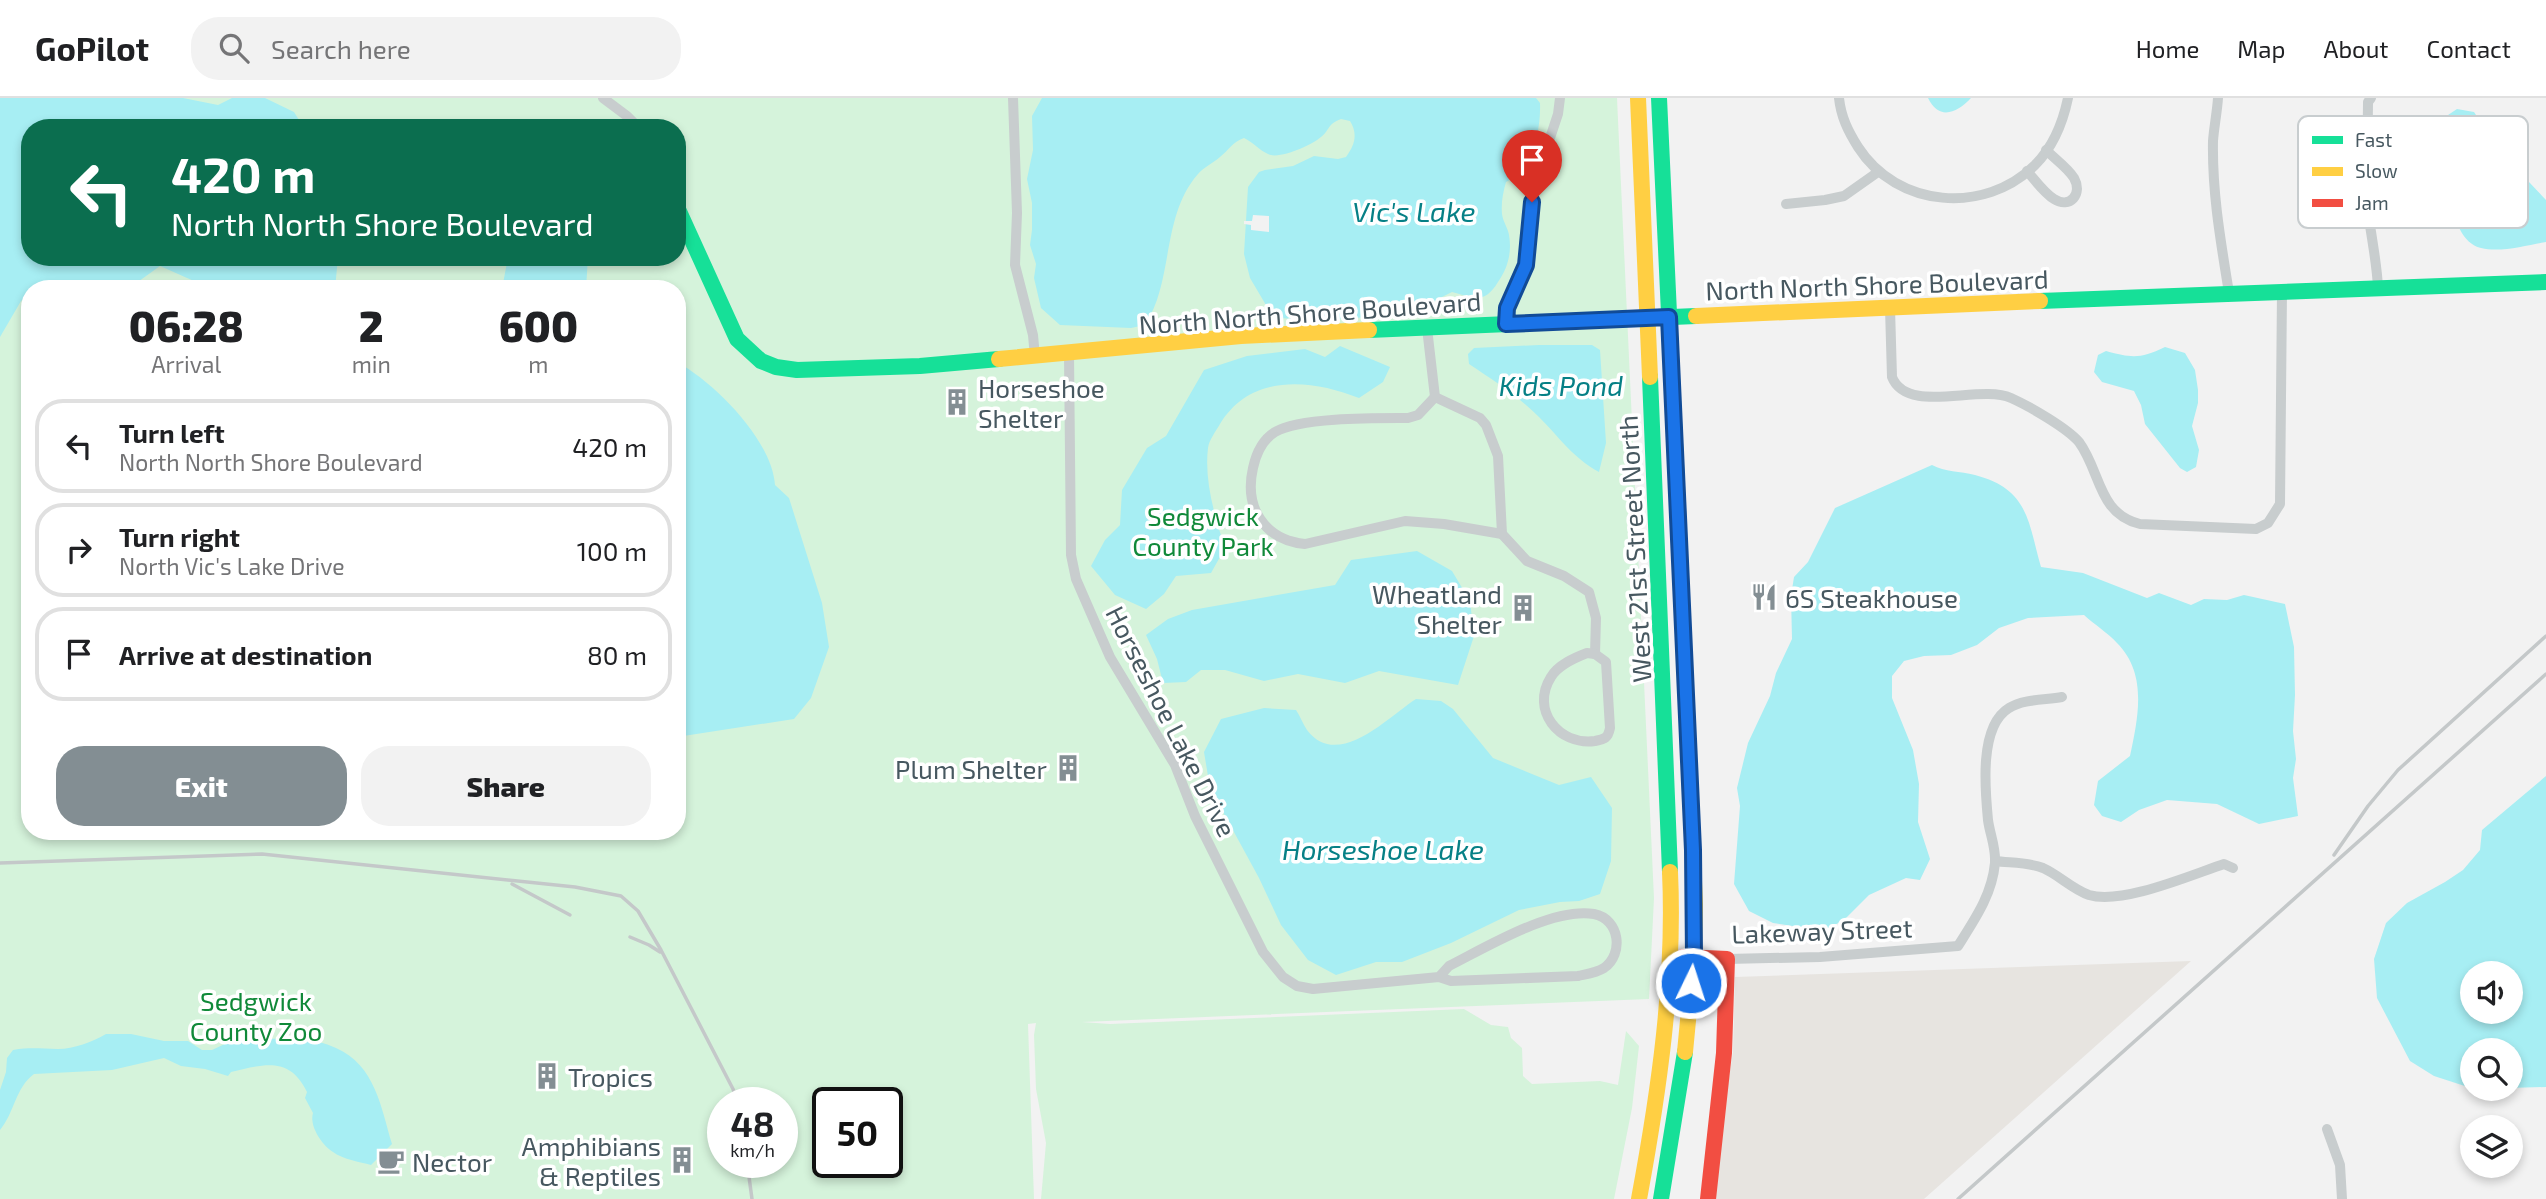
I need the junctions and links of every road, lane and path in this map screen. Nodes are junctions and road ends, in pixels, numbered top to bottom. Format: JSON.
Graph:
{"nodes":[{"id":1,"x":603,"y":98,"type":"edge"},
{"id":2,"x":1013,"y":98,"type":"edge"},
{"id":3,"x":1560,"y":98,"type":"edge"},
{"id":4,"x":1638,"y":98,"type":"edge"},
{"id":5,"x":1659,"y":98,"type":"edge"},
{"id":6,"x":1839,"y":98,"type":"edge"},
{"id":7,"x":2068,"y":98,"type":"edge"},
{"id":8,"x":2218,"y":98,"type":"edge"},
{"id":9,"x":2371,"y":98,"type":"edge"},
{"id":10,"x":2368,"y":116,"type":"edge"},
{"id":11,"x":630,"y":119,"type":"edge"},
{"id":12,"x":2046,"y":150,"type":"junction"},
{"id":13,"x":2027,"y":171,"type":"junction"},
{"id":14,"x":1878,"y":172,"type":"junction"},
{"id":15,"x":1786,"y":204,"type":"dead end"},
{"id":16,"x":686,"y":227,"type":"edge"},
{"id":17,"x":2371,"y":228,"type":"edge"},
{"id":18,"x":2546,"y":282,"type":"edge"},
{"id":19,"x":2378,"y":288,"type":"junction"},
{"id":20,"x":2282,"y":291,"type":"junction"},
{"id":21,"x":2230,"y":293,"type":"junction"},
{"id":22,"x":1890,"y":307,"type":"junction"},
{"id":23,"x":1669,"y":317,"type":"junction"},
{"id":24,"x":1648,"y":318,"type":"junction"},
{"id":25,"x":1506,"y":324,"type":"junction"},
{"id":26,"x":1427,"y":328,"type":"junction"},
{"id":27,"x":1069,"y":354,"type":"junction"},
{"id":28,"x":1035,"y":356,"type":"junction"},
{"id":29,"x":1435,"y":397,"type":"junction"},
{"id":30,"x":1502,"y":534,"type":"junction"},
{"id":31,"x":1595,"y":654,"type":"junction"},
{"id":32,"x":2062,"y":697,"type":"dead end"},
{"id":33,"x":1995,"y":861,"type":"junction"},
{"id":34,"x":2233,"y":867,"type":"dead end"},
{"id":35,"x":1671,"y":956,"type":"junction"},
{"id":36,"x":1694,"y":957,"type":"junction"},
{"id":37,"x":1727,"y":960,"type":"junction"},
{"id":38,"x":1439,"y":976,"type":"junction"},
{"id":39,"x":2327,"y":1129,"type":"dead end"},
{"id":40,"x":1639,"y":1199,"type":"edge"},
{"id":41,"x":1661,"y":1199,"type":"edge"},
{"id":42,"x":1708,"y":1199,"type":"edge"},
{"id":43,"x":2342,"y":1199,"type":"edge"}],
"edges":[{"from":1,"to":11,"type":"street"},
{"from":2,"to":28,"type":"street"},
{"from":3,"to":25,"type":"street"},
{"from":4,"to":24,"type":"street","name":"West 21st Street North"},
{"from":5,"to":23,"type":"street","name":"West 21st Street North"},
{"from":6,"to":14,"type":"street"},
{"from":7,"to":12,"type":"street"},
{"from":8,"to":21,"type":"street"},
{"from":9,"to":10,"type":"street"},
{"from":12,"to":13,"type":"street"},
{"from":12,"to":13,"type":"street"},
{"from":13,"to":14,"type":"street"},
{"from":14,"to":15,"type":"street"},
{"from":16,"to":28,"type":"street","name":"North North Shore Boulevard"},
{"from":17,"to":19,"type":"street"},
{"from":18,"to":19,"type":"street","name":"North North Shore Boulevard"},
{"from":19,"to":20,"type":"street","name":"North North Shore Boulevard"},
{"from":20,"to":21,"type":"street","name":"North North Shore Boulevard"},
{"from":20,"to":22,"type":"street"},
{"from":21,"to":22,"type":"street","name":"North North Shore Boulevard"},
{"from":22,"to":23,"type":"street","name":"North North Shore Boulevard"},
{"from":23,"to":24,"type":"street","name":"North North Shore Boulevard"},
{"from":23,"to":36,"type":"street","name":"West 21st Street North"},
{"from":24,"to":25,"type":"street","name":"North North Shore Boulevard"},
{"from":24,"to":35,"type":"street","name":"West 21st Street North"},
{"from":25,"to":26,"type":"street","name":"North North Shore Boulevard"},
{"from":26,"to":27,"type":"street","name":"North North Shore Boulevard"},
{"from":26,"to":29,"type":"street"},
{"from":27,"to":28,"type":"street","name":"North North Shore Boulevard"},
{"from":27,"to":38,"type":"street","name":"Horseshoe Lake Drive"},
{"from":29,"to":30,"type":"street"},
{"from":29,"to":30,"type":"street"},
{"from":30,"to":31,"type":"street"},
{"from":31,"to":31,"type":"street"},
{"from":32,"to":33,"type":"street"},
{"from":33,"to":34,"type":"street"},
{"from":33,"to":37,"type":"street","name":"Lakeway Street"},
{"from":35,"to":36,"type":"street","name":"Lakeway Street"},
{"from":35,"to":40,"type":"street","name":"West 21st Street North"},
{"from":36,"to":37,"type":"street","name":"Lakeway Street"},
{"from":36,"to":41,"type":"street","name":"West 21st Street North"},
{"from":37,"to":42,"type":"street"},
{"from":38,"to":38,"type":"street","name":"Horseshoe Lake Drive"},
{"from":39,"to":43,"type":"street"}]}
